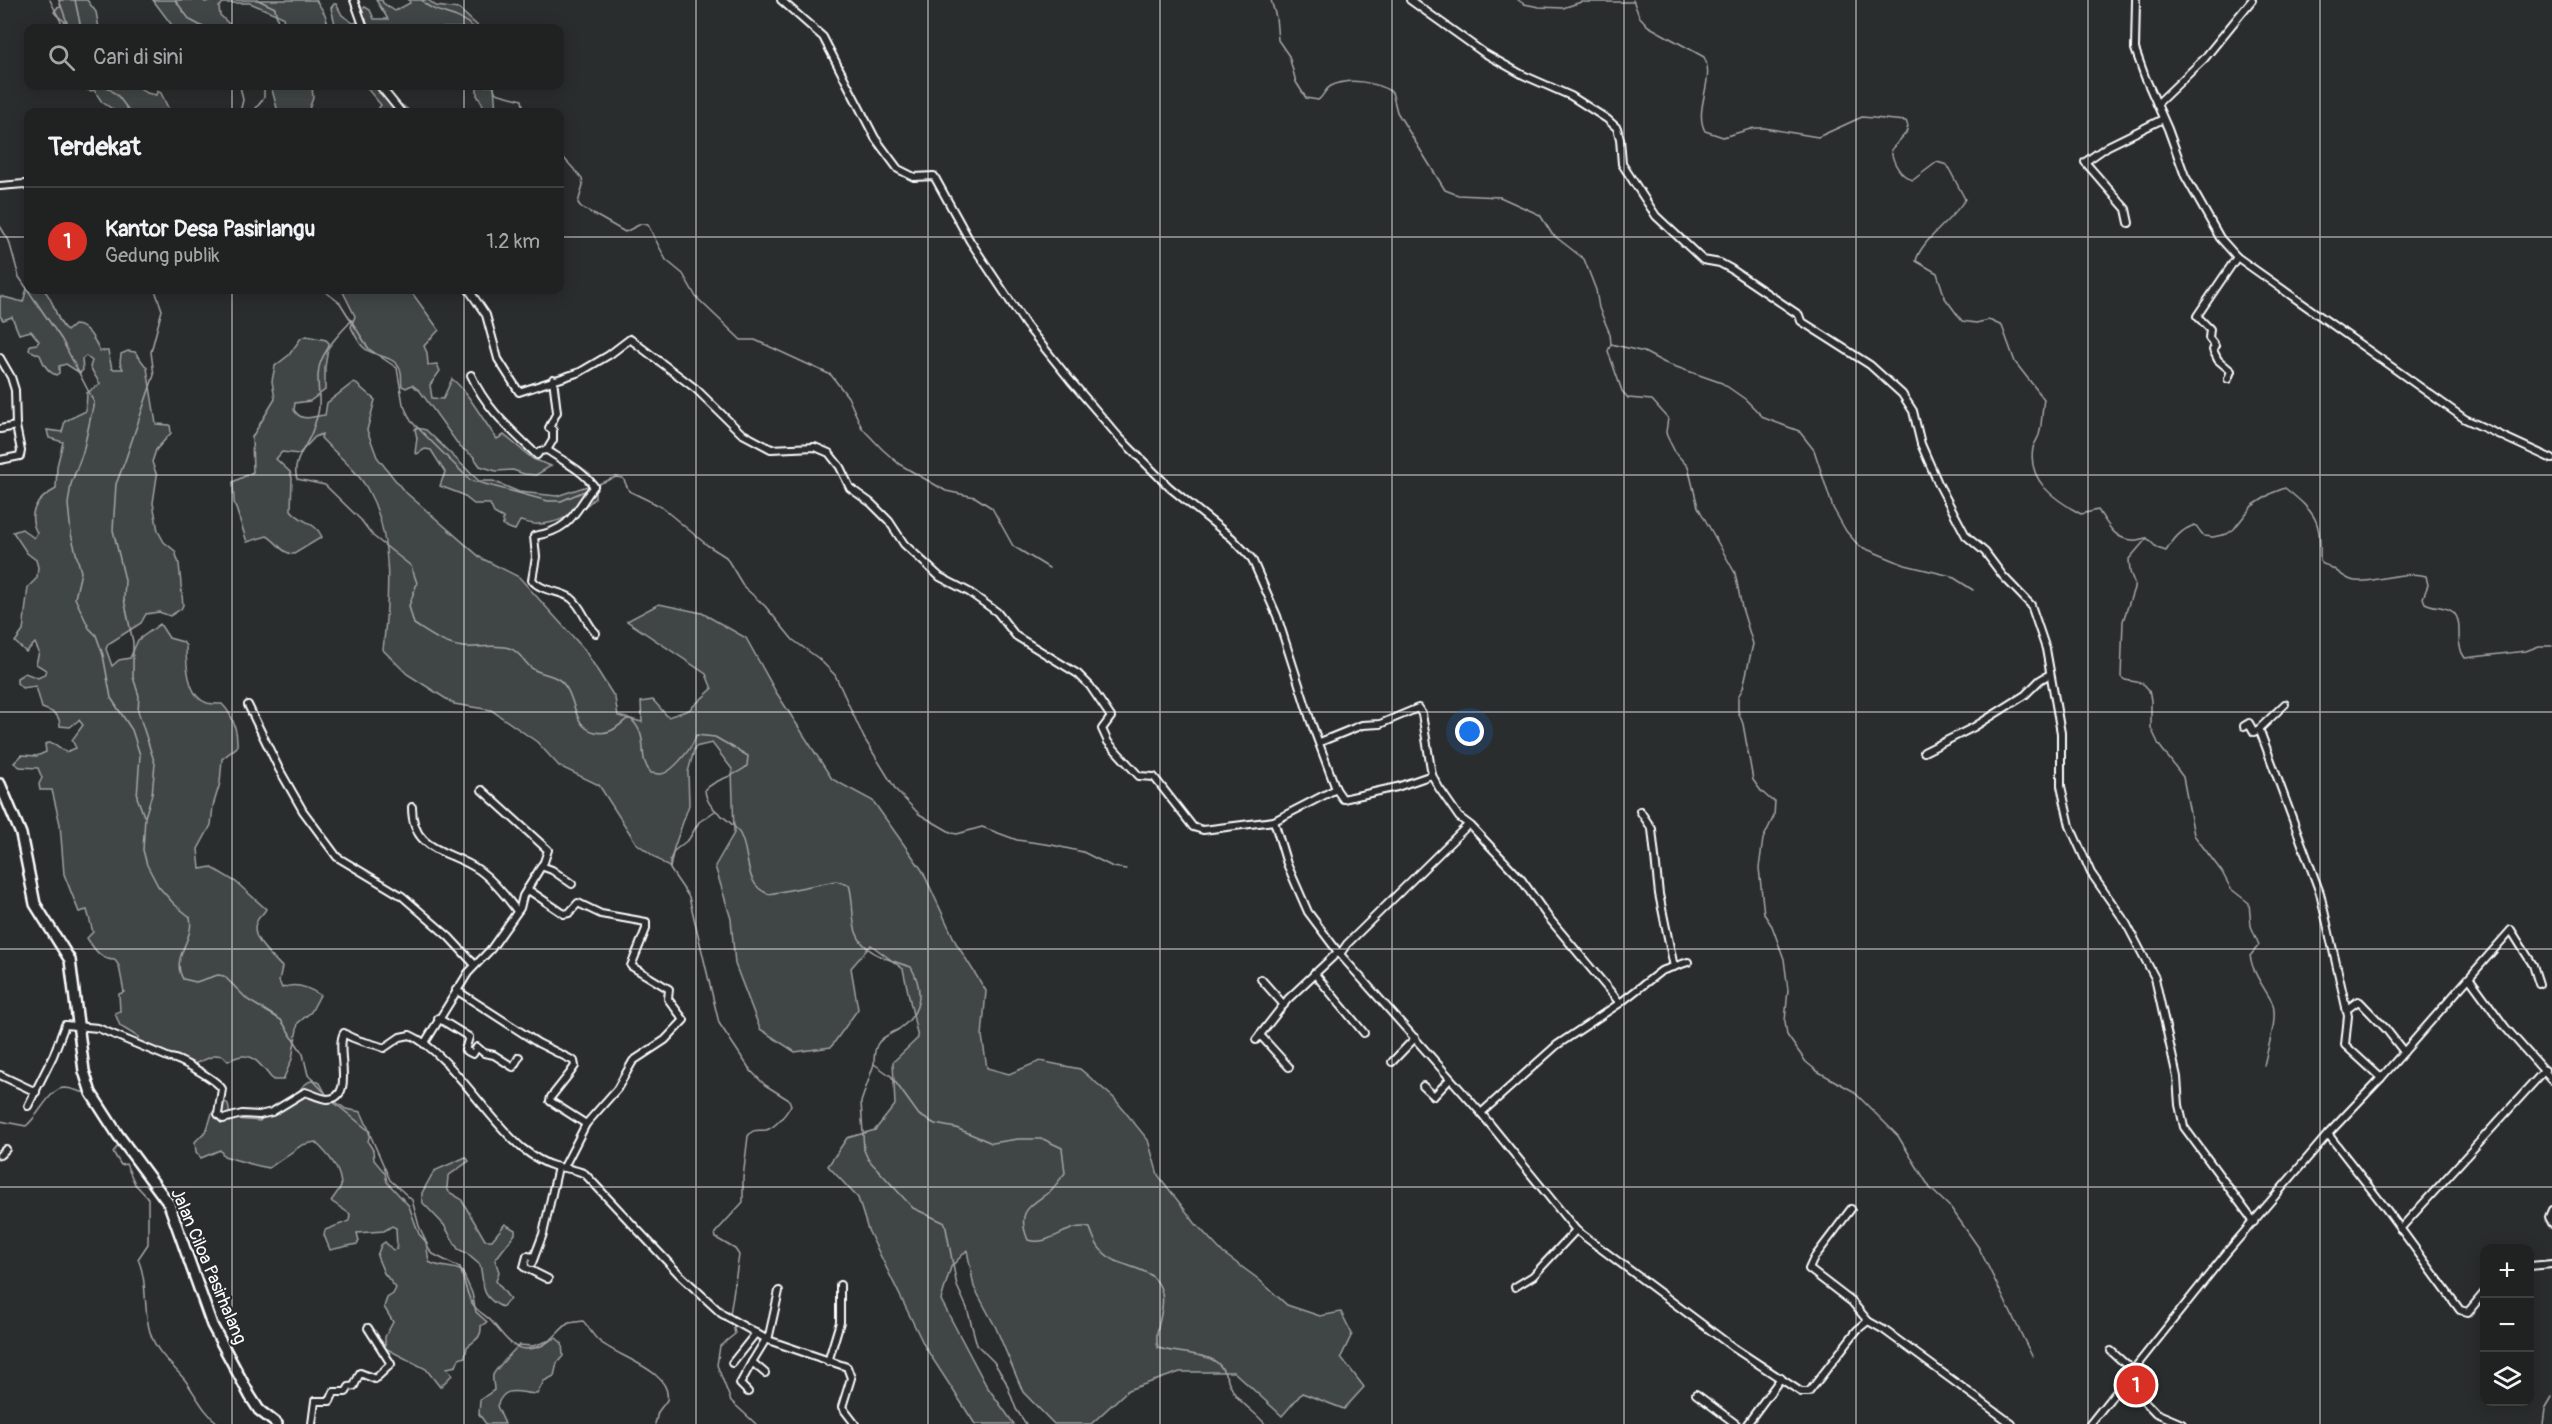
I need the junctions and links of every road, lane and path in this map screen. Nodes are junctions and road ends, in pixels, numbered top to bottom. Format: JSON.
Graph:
{"nodes":[{"id":1,"x":354,"y":0,"type":"edge"},
{"id":2,"x":781,"y":0,"type":"edge"},
{"id":3,"x":1410,"y":0,"type":"edge"},
{"id":4,"x":2136,"y":0,"type":"edge"},
{"id":5,"x":2252,"y":0,"type":"edge"},
{"id":6,"x":363,"y":24,"type":"edge"},
{"id":7,"x":383,"y":90,"type":"edge"},
{"id":8,"x":2157,"y":104,"type":"junction"},
{"id":9,"x":398,"y":108,"type":"edge"},
{"id":10,"x":2163,"y":119,"type":"junction"},
{"id":11,"x":24,"y":184,"type":"edge"},
{"id":12,"x":0,"y":186,"type":"edge"},
{"id":13,"x":2129,"y":223,"type":"dead end"},
{"id":14,"x":2237,"y":257,"type":"junction"},
{"id":15,"x":472,"y":294,"type":"edge"},
{"id":16,"x":1,"y":361,"type":"edge"},
{"id":17,"x":471,"y":375,"type":"dead end"},
{"id":18,"x":553,"y":379,"type":"junction"},
{"id":19,"x":2228,"y":379,"type":"dead end"},
{"id":20,"x":16,"y":426,"type":"junction"},
{"id":21,"x":0,"y":429,"type":"edge"},
{"id":22,"x":547,"y":450,"type":"junction"},
{"id":23,"x":2552,"y":459,"type":"edge"},
{"id":24,"x":0,"y":460,"type":"edge"},
{"id":25,"x":596,"y":633,"type":"dead end"},
{"id":26,"x":2050,"y":674,"type":"junction"},
{"id":27,"x":2285,"y":704,"type":"dead end"},
{"id":28,"x":248,"y":705,"type":"dead end"},
{"id":29,"x":2244,"y":726,"type":"dead end"},
{"id":30,"x":2259,"y":729,"type":"junction"},
{"id":31,"x":1320,"y":742,"type":"junction"},
{"id":32,"x":1924,"y":752,"type":"dead end"},
{"id":33,"x":1432,"y":775,"type":"junction"},
{"id":34,"x":0,"y":784,"type":"edge"},
{"id":35,"x":1336,"y":789,"type":"junction"},
{"id":36,"x":482,"y":790,"type":"dead end"},
{"id":37,"x":412,"y":807,"type":"dead end"},
{"id":38,"x":1640,"y":811,"type":"dead end"},
{"id":39,"x":1274,"y":821,"type":"junction"},
{"id":40,"x":1468,"y":825,"type":"junction"},
{"id":41,"x":542,"y":866,"type":"junction"},
{"id":42,"x":572,"y":884,"type":"dead end"},
{"id":43,"x":527,"y":889,"type":"junction"},
{"id":44,"x":518,"y":911,"type":"junction"},
{"id":45,"x":1339,"y":953,"type":"junction"},
{"id":46,"x":1688,"y":963,"type":"dead end"},
{"id":47,"x":475,"y":965,"type":"junction"},
{"id":48,"x":1674,"y":967,"type":"junction"},
{"id":49,"x":1314,"y":973,"type":"junction"},
{"id":50,"x":1261,"y":979,"type":"dead end"},
{"id":51,"x":2470,"y":979,"type":"junction"},
{"id":52,"x":2539,"y":984,"type":"dead end"},
{"id":53,"x":456,"y":990,"type":"junction"},
{"id":54,"x":1620,"y":1003,"type":"junction"},
{"id":55,"x":1284,"y":1005,"type":"junction"},
{"id":56,"x":2346,"y":1010,"type":"junction"},
{"id":57,"x":438,"y":1018,"type":"junction"},
{"id":58,"x":79,"y":1025,"type":"junction"},
{"id":59,"x":1364,"y":1033,"type":"dead end"},
{"id":60,"x":1415,"y":1038,"type":"junction"},
{"id":61,"x":424,"y":1044,"type":"junction"},
{"id":62,"x":2404,"y":1052,"type":"junction"},
{"id":63,"x":519,"y":1057,"type":"dead end"},
{"id":64,"x":1392,"y":1062,"type":"dead end"},
{"id":65,"x":1289,"y":1067,"type":"dead end"},
{"id":66,"x":2545,"y":1070,"type":"junction"},
{"id":67,"x":0,"y":1075,"type":"edge"},
{"id":68,"x":2381,"y":1078,"type":"junction"},
{"id":69,"x":1450,"y":1079,"type":"junction"},
{"id":70,"x":2552,"y":1080,"type":"edge"},
{"id":71,"x":1423,"y":1086,"type":"dead end"},
{"id":72,"x":36,"y":1092,"type":"junction"},
{"id":73,"x":28,"y":1106,"type":"dead end"},
{"id":74,"x":1481,"y":1113,"type":"junction"},
{"id":75,"x":586,"y":1124,"type":"junction"},
{"id":76,"x":2328,"y":1134,"type":"junction"},
{"id":77,"x":6,"y":1149,"type":"dead end"},
{"id":78,"x":0,"y":1155,"type":"edge"},
{"id":79,"x":561,"y":1167,"type":"junction"},
{"id":80,"x":1851,"y":1209,"type":"dead end"},
{"id":81,"x":2552,"y":1210,"type":"edge"},
{"id":82,"x":2254,"y":1222,"type":"junction"},
{"id":83,"x":2552,"y":1223,"type":"edge"},
{"id":84,"x":2400,"y":1228,"type":"junction"},
{"id":85,"x":1576,"y":1230,"type":"junction"},
{"id":86,"x":2552,"y":1264,"type":"edge"},
{"id":87,"x":2534,"y":1266,"type":"edge"},
{"id":88,"x":548,"y":1279,"type":"dead end"},
{"id":89,"x":840,"y":1286,"type":"dead end"},
{"id":90,"x":1515,"y":1287,"type":"dead end"},
{"id":91,"x":779,"y":1291,"type":"dead end"},
{"id":92,"x":2480,"y":1298,"type":"edge"},
{"id":93,"x":1868,"y":1321,"type":"junction"},
{"id":94,"x":368,"y":1328,"type":"dead end"},
{"id":95,"x":756,"y":1333,"type":"junction"},
{"id":96,"x":767,"y":1340,"type":"junction"},
{"id":97,"x":2111,"y":1351,"type":"dead end"},
{"id":98,"x":752,"y":1362,"type":"junction"},
{"id":99,"x":828,"y":1362,"type":"junction"},
{"id":100,"x":732,"y":1363,"type":"dead end"},
{"id":101,"x":2132,"y":1370,"type":"junction"},
{"id":102,"x":765,"y":1373,"type":"dead end"},
{"id":103,"x":1781,"y":1378,"type":"junction"},
{"id":104,"x":2124,"y":1380,"type":"junction"},
{"id":105,"x":748,"y":1392,"type":"dead end"},
{"id":106,"x":1696,"y":1394,"type":"dead end"},
{"id":107,"x":277,"y":1424,"type":"edge"},
{"id":108,"x":312,"y":1424,"type":"edge"},
{"id":109,"x":855,"y":1424,"type":"edge"},
{"id":110,"x":1736,"y":1424,"type":"edge"},
{"id":111,"x":1746,"y":1424,"type":"edge"},
{"id":112,"x":2012,"y":1424,"type":"edge"},
{"id":113,"x":2090,"y":1424,"type":"edge"},
{"id":114,"x":2182,"y":1424,"type":"edge"}],
"edges":[{"from":1,"to":6,"type":"street"},
{"from":2,"to":31,"type":"street"},
{"from":3,"to":26,"type":"street"},
{"from":4,"to":8,"type":"street"},
{"from":5,"to":8,"type":"street"},
{"from":7,"to":9,"type":"street"},
{"from":8,"to":10,"type":"street"},
{"from":10,"to":13,"type":"street"},
{"from":10,"to":14,"type":"street"},
{"from":11,"to":12,"type":"street"},
{"from":14,"to":19,"type":"street"},
{"from":14,"to":23,"type":"street"},
{"from":15,"to":18,"type":"street"},
{"from":16,"to":20,"type":"street"},
{"from":17,"to":22,"type":"street"},
{"from":18,"to":22,"type":"street"},
{"from":18,"to":39,"type":"street"},
{"from":20,"to":21,"type":"street"},
{"from":20,"to":24,"type":"street"},
{"from":22,"to":25,"type":"street"},
{"from":26,"to":32,"type":"street"},
{"from":26,"to":82,"type":"street"},
{"from":27,"to":30,"type":"street"},
{"from":28,"to":47,"type":"street"},
{"from":29,"to":30,"type":"street"},
{"from":30,"to":56,"type":"street"},
{"from":31,"to":33,"type":"street"},
{"from":31,"to":35,"type":"street"},
{"from":33,"to":35,"type":"street"},
{"from":33,"to":40,"type":"street"},
{"from":34,"to":58,"type":"main road","name":"Jalan Ciloa Pasirhalang"},
{"from":35,"to":39,"type":"street"},
{"from":36,"to":41,"type":"street"},
{"from":37,"to":44,"type":"street"},
{"from":38,"to":48,"type":"street"},
{"from":39,"to":45,"type":"street"},
{"from":40,"to":45,"type":"street"},
{"from":40,"to":54,"type":"street"},
{"from":41,"to":42,"type":"street"},
{"from":41,"to":43,"type":"street"},
{"from":43,"to":44,"type":"street"},
{"from":43,"to":75,"type":"street"},
{"from":44,"to":47,"type":"street"},
{"from":45,"to":49,"type":"street"},
{"from":45,"to":60,"type":"street"},
{"from":46,"to":48,"type":"street"},
{"from":47,"to":53,"type":"street"},
{"from":48,"to":54,"type":"street"},
{"from":49,"to":55,"type":"street"},
{"from":49,"to":59,"type":"street"},
{"from":50,"to":55,"type":"street"},
{"from":51,"to":52,"type":"street"},
{"from":51,"to":62,"type":"street"},
{"from":51,"to":66,"type":"street"},
{"from":53,"to":57,"type":"street"},
{"from":53,"to":75,"type":"street"},
{"from":54,"to":74,"type":"street"},
{"from":55,"to":65,"type":"street"},
{"from":56,"to":62,"type":"street"},
{"from":56,"to":68,"type":"street"},
{"from":57,"to":61,"type":"street"},
{"from":57,"to":63,"type":"street"},
{"from":58,"to":61,"type":"street"},
{"from":58,"to":72,"type":"street"},
{"from":58,"to":107,"type":"main road","name":"Jalan Ciloa Pasirhalang"},
{"from":60,"to":64,"type":"street"},
{"from":60,"to":69,"type":"street"},
{"from":61,"to":79,"type":"street"},
{"from":62,"to":68,"type":"street"},
{"from":66,"to":70,"type":"street"},
{"from":66,"to":84,"type":"street"},
{"from":67,"to":72,"type":"street"},
{"from":68,"to":76,"type":"street"},
{"from":69,"to":71,"type":"street"},
{"from":69,"to":74,"type":"street"},
{"from":72,"to":73,"type":"street"},
{"from":74,"to":85,"type":"street"},
{"from":75,"to":79,"type":"street"},
{"from":76,"to":82,"type":"street"},
{"from":76,"to":84,"type":"street"},
{"from":77,"to":78,"type":"street"},
{"from":79,"to":88,"type":"street"},
{"from":79,"to":95,"type":"street"},
{"from":80,"to":93,"type":"street"},
{"from":81,"to":83,"type":"street"},
{"from":82,"to":101,"type":"street"},
{"from":84,"to":92,"type":"street"},
{"from":85,"to":90,"type":"street"},
{"from":85,"to":103,"type":"street"},
{"from":86,"to":87,"type":"street"},
{"from":89,"to":99,"type":"street"},
{"from":91,"to":96,"type":"street"},
{"from":93,"to":103,"type":"street"},
{"from":93,"to":112,"type":"street"},
{"from":94,"to":108,"type":"street"},
{"from":95,"to":96,"type":"street"},
{"from":95,"to":100,"type":"street"},
{"from":96,"to":98,"type":"street"},
{"from":96,"to":99,"type":"street"},
{"from":97,"to":101,"type":"street"},
{"from":98,"to":102,"type":"street"},
{"from":98,"to":105,"type":"street"},
{"from":99,"to":109,"type":"street"},
{"from":101,"to":104,"type":"street"},
{"from":103,"to":111,"type":"street"},
{"from":104,"to":113,"type":"street"},
{"from":104,"to":114,"type":"street"},
{"from":106,"to":110,"type":"street"}]}
